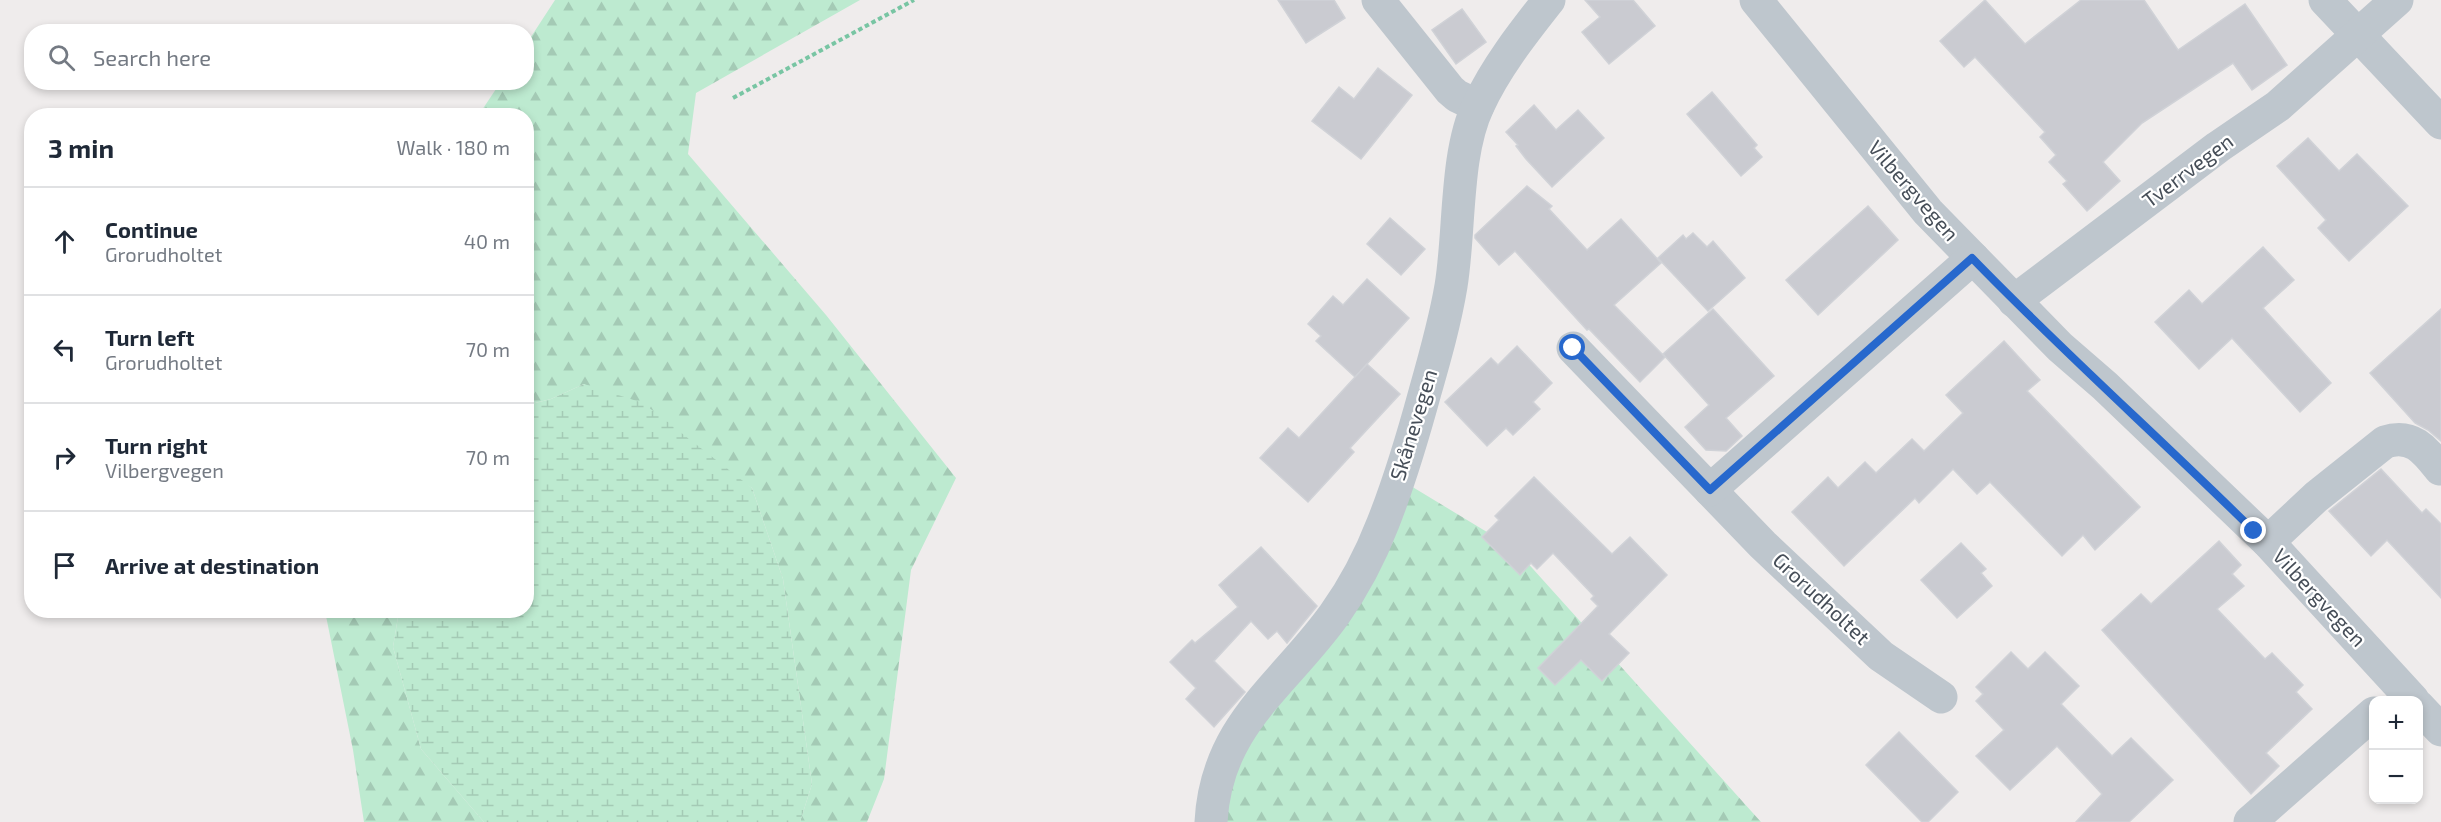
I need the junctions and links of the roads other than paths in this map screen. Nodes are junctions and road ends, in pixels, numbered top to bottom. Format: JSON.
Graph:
{"nodes":[{"id":1,"x":1378,"y":0,"type":"edge"},
{"id":2,"x":1550,"y":0,"type":"edge"},
{"id":3,"x":1756,"y":0,"type":"edge"},
{"id":4,"x":2325,"y":0,"type":"edge"},
{"id":5,"x":2397,"y":0,"type":"edge"},
{"id":6,"x":2358,"y":37,"type":"junction"},
{"id":7,"x":1478,"y":106,"type":"junction"},
{"id":8,"x":2441,"y":123,"type":"edge"},
{"id":9,"x":1972,"y":258,"type":"junction"},
{"id":10,"x":2014,"y":302,"type":"junction"},
{"id":11,"x":1573,"y":348,"type":"dead end"},
{"id":12,"x":2440,"y":469,"type":"edge"},
{"id":13,"x":1710,"y":490,"type":"junction"},
{"id":14,"x":2268,"y":542,"type":"junction"},
{"id":15,"x":2402,"y":696,"type":"edge"},
{"id":16,"x":1941,"y":698,"type":"dead end"},
{"id":17,"x":2423,"y":714,"type":"edge"},
{"id":18,"x":2369,"y":717,"type":"edge"},
{"id":19,"x":2441,"y":730,"type":"edge"},
{"id":20,"x":1210,"y":822,"type":"edge"},
{"id":21,"x":2250,"y":822,"type":"edge"}],
"edges":[{"from":1,"to":7,"type":"street"},
{"from":2,"to":7,"type":"street","name":"Skånevegen"},
{"from":3,"to":9,"type":"street","name":"Vilbergvegen"},
{"from":4,"to":6,"type":"street"},
{"from":5,"to":6,"type":"street","name":"Tverrvegen"},
{"from":6,"to":8,"type":"street"},
{"from":6,"to":10,"type":"street","name":"Tverrvegen"},
{"from":7,"to":20,"type":"street","name":"Skånevegen"},
{"from":9,"to":10,"type":"street","name":"Vilbergvegen"},
{"from":9,"to":13,"type":"street"},
{"from":10,"to":14,"type":"street","name":"Vilbergvegen"},
{"from":11,"to":13,"type":"street","name":"Grorudholtet"},
{"from":12,"to":14,"type":"street"},
{"from":13,"to":16,"type":"street","name":"Grorudholtet"},
{"from":14,"to":15,"type":"street","name":"Vilbergvegen"},
{"from":17,"to":19,"type":"street","name":"Vilbergvegen"},
{"from":18,"to":21,"type":"street"}]}
